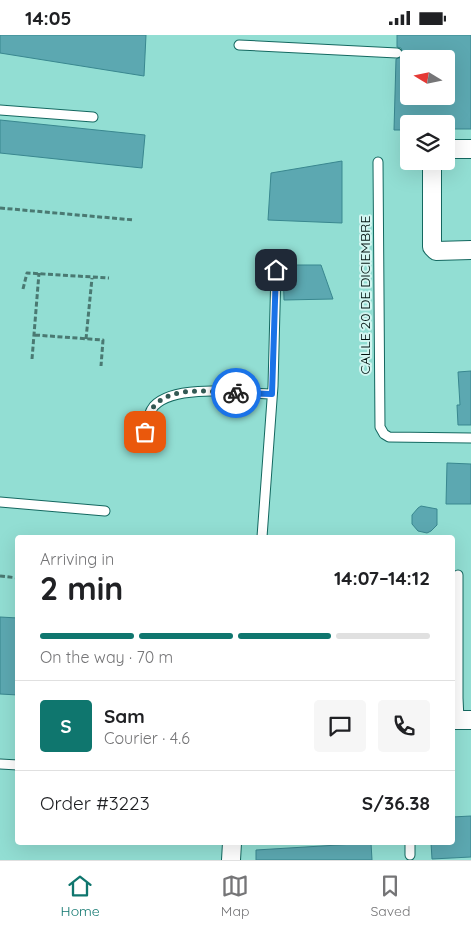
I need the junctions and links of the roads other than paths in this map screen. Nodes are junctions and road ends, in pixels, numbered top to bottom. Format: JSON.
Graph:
{"nodes":[{"id":1,"x":239,"y":45,"type":"dead end"},
{"id":2,"x":396,"y":53,"type":"dead end"},
{"id":3,"x":0,"y":110,"type":"edge"},
{"id":4,"x":93,"y":117,"type":"dead end"},
{"id":5,"x":455,"y":149,"type":"edge"},
{"id":6,"x":471,"y":149,"type":"edge"},
{"id":7,"x":378,"y":162,"type":"dead end"},
{"id":8,"x":432,"y":170,"type":"edge"},
{"id":9,"x":471,"y":250,"type":"edge"},
{"id":10,"x":276,"y":270,"type":"dead end"},
{"id":11,"x":272,"y":394,"type":"junction"},
{"id":12,"x":145,"y":432,"type":"dead end"},
{"id":13,"x":471,"y":438,"type":"edge"},
{"id":14,"x":0,"y":502,"type":"edge"},
{"id":15,"x":105,"y":511,"type":"dead end"},
{"id":16,"x":262,"y":535,"type":"edge"},
{"id":17,"x":458,"y":575,"type":"dead end"},
{"id":18,"x":461,"y":720,"type":"edge"},
{"id":19,"x":0,"y":764,"type":"edge"},
{"id":20,"x":15,"y":765,"type":"edge"},
{"id":21,"x":232,"y":845,"type":"edge"},
{"id":22,"x":410,"y":845,"type":"edge"},
{"id":23,"x":410,"y":855,"type":"dead end"},
{"id":24,"x":230,"y":860,"type":"edge"}],
"edges":[{"from":1,"to":2,"type":"lane"},
{"from":3,"to":4,"type":"lane"},
{"from":5,"to":6,"type":"street"},
{"from":7,"to":13,"type":"lane","name":"CALLE 20 DE DICIEMBRE"},
{"from":8,"to":9,"type":"street"},
{"from":10,"to":11,"type":"lane"},
{"from":11,"to":12,"type":"lane"},
{"from":11,"to":16,"type":"lane"},
{"from":14,"to":15,"type":"lane"},
{"from":17,"to":18,"type":"lane"},
{"from":19,"to":20,"type":"lane"},
{"from":21,"to":24,"type":"street"},
{"from":22,"to":23,"type":"lane"}]}
